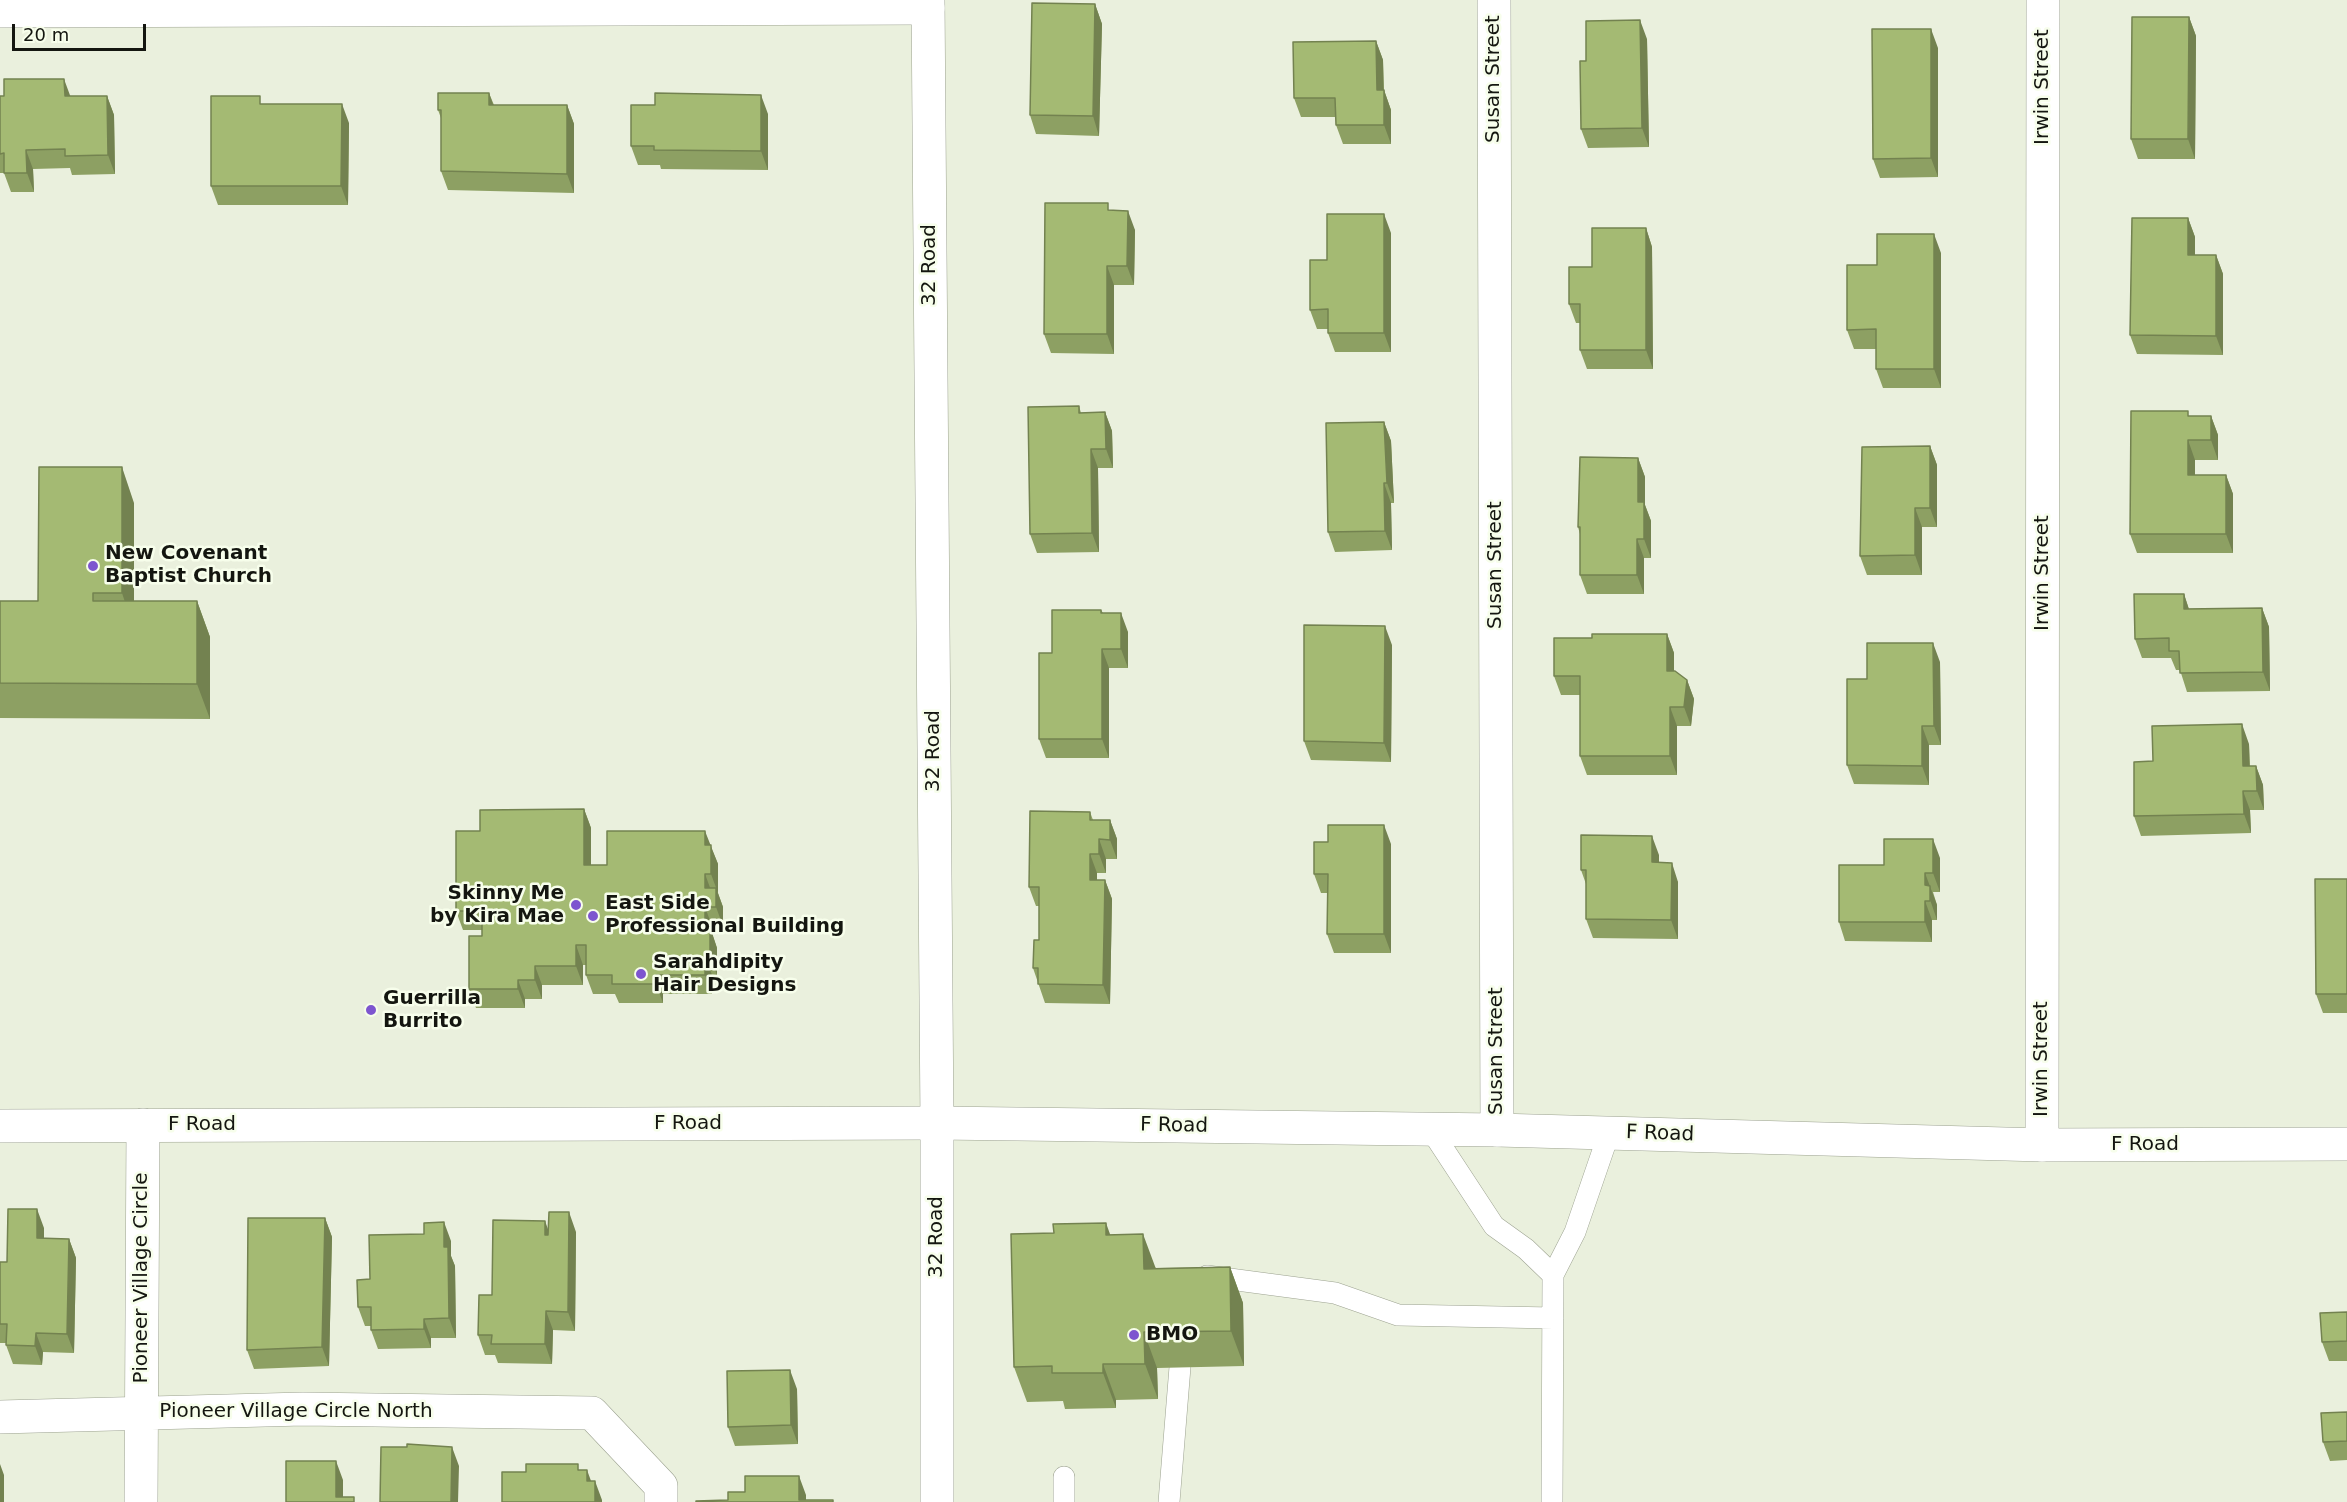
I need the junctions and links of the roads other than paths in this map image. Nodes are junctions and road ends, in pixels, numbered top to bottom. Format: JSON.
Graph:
{"nodes":[{"id":1,"x":1494,"y":0,"type":"edge"},
{"id":2,"x":2043,"y":0,"type":"edge"},
{"id":3,"x":928,"y":4,"type":"edge"},
{"id":4,"x":175,"y":6,"type":"edge"},
{"id":5,"x":0,"y":11,"type":"edge"},
{"id":6,"x":937,"y":1123,"type":"junction"},
{"id":7,"x":143,"y":1125,"type":"junction"},
{"id":8,"x":0,"y":1126,"type":"edge"},
{"id":9,"x":1431,"y":1130,"type":"junction"},
{"id":10,"x":1497,"y":1130,"type":"junction"},
{"id":11,"x":1609,"y":1133,"type":"junction"},
{"id":12,"x":2347,"y":1144,"type":"edge"},
{"id":13,"x":2042,"y":1146,"type":"junction"},
{"id":14,"x":1182,"y":1272,"type":"edge"},
{"id":15,"x":1553,"y":1275,"type":"junction"},
{"id":16,"x":1553,"y":1318,"type":"junction"},
{"id":17,"x":1180,"y":1367,"type":"edge"},
{"id":18,"x":142,"y":1412,"type":"junction"},
{"id":19,"x":0,"y":1417,"type":"edge"},
{"id":20,"x":1064,"y":1477,"type":"dead end"},
{"id":21,"x":141,"y":1502,"type":"edge"},
{"id":22,"x":661,"y":1502,"type":"edge"},
{"id":23,"x":937,"y":1502,"type":"edge"},
{"id":24,"x":1064,"y":1502,"type":"edge"},
{"id":25,"x":1169,"y":1502,"type":"edge"},
{"id":26,"x":1552,"y":1502,"type":"edge"}],
"edges":[{"from":1,"to":10,"type":"street","name":"Susan Street"},
{"from":2,"to":13,"type":"street","name":"Irwin Street"},
{"from":3,"to":4,"type":"street"},
{"from":3,"to":6,"type":"street","name":"32 Road"},
{"from":4,"to":5,"type":"street"},
{"from":6,"to":7,"type":"street","name":"F Road"},
{"from":6,"to":9,"type":"street","name":"F Road"},
{"from":6,"to":23,"type":"street","name":"32 Road"},
{"from":7,"to":8,"type":"street","name":"F Road"},
{"from":7,"to":18,"type":"street","name":"Pioneer Village Circle"},
{"from":9,"to":10,"type":"street","name":"F Road"},
{"from":9,"to":15,"type":"lane"},
{"from":10,"to":11,"type":"street","name":"F Road"},
{"from":11,"to":13,"type":"street","name":"F Road"},
{"from":11,"to":15,"type":"lane"},
{"from":12,"to":13,"type":"street","name":"F Road"},
{"from":14,"to":16,"type":"lane"},
{"from":15,"to":16,"type":"lane"},
{"from":16,"to":26,"type":"lane"},
{"from":17,"to":25,"type":"lane"},
{"from":18,"to":19,"type":"street","name":"Pioneer Village Circle North"},
{"from":18,"to":21,"type":"street","name":"Pioneer Village Circle"},
{"from":18,"to":22,"type":"street","name":"Pioneer Village Circle North"},
{"from":20,"to":24,"type":"lane"}]}
